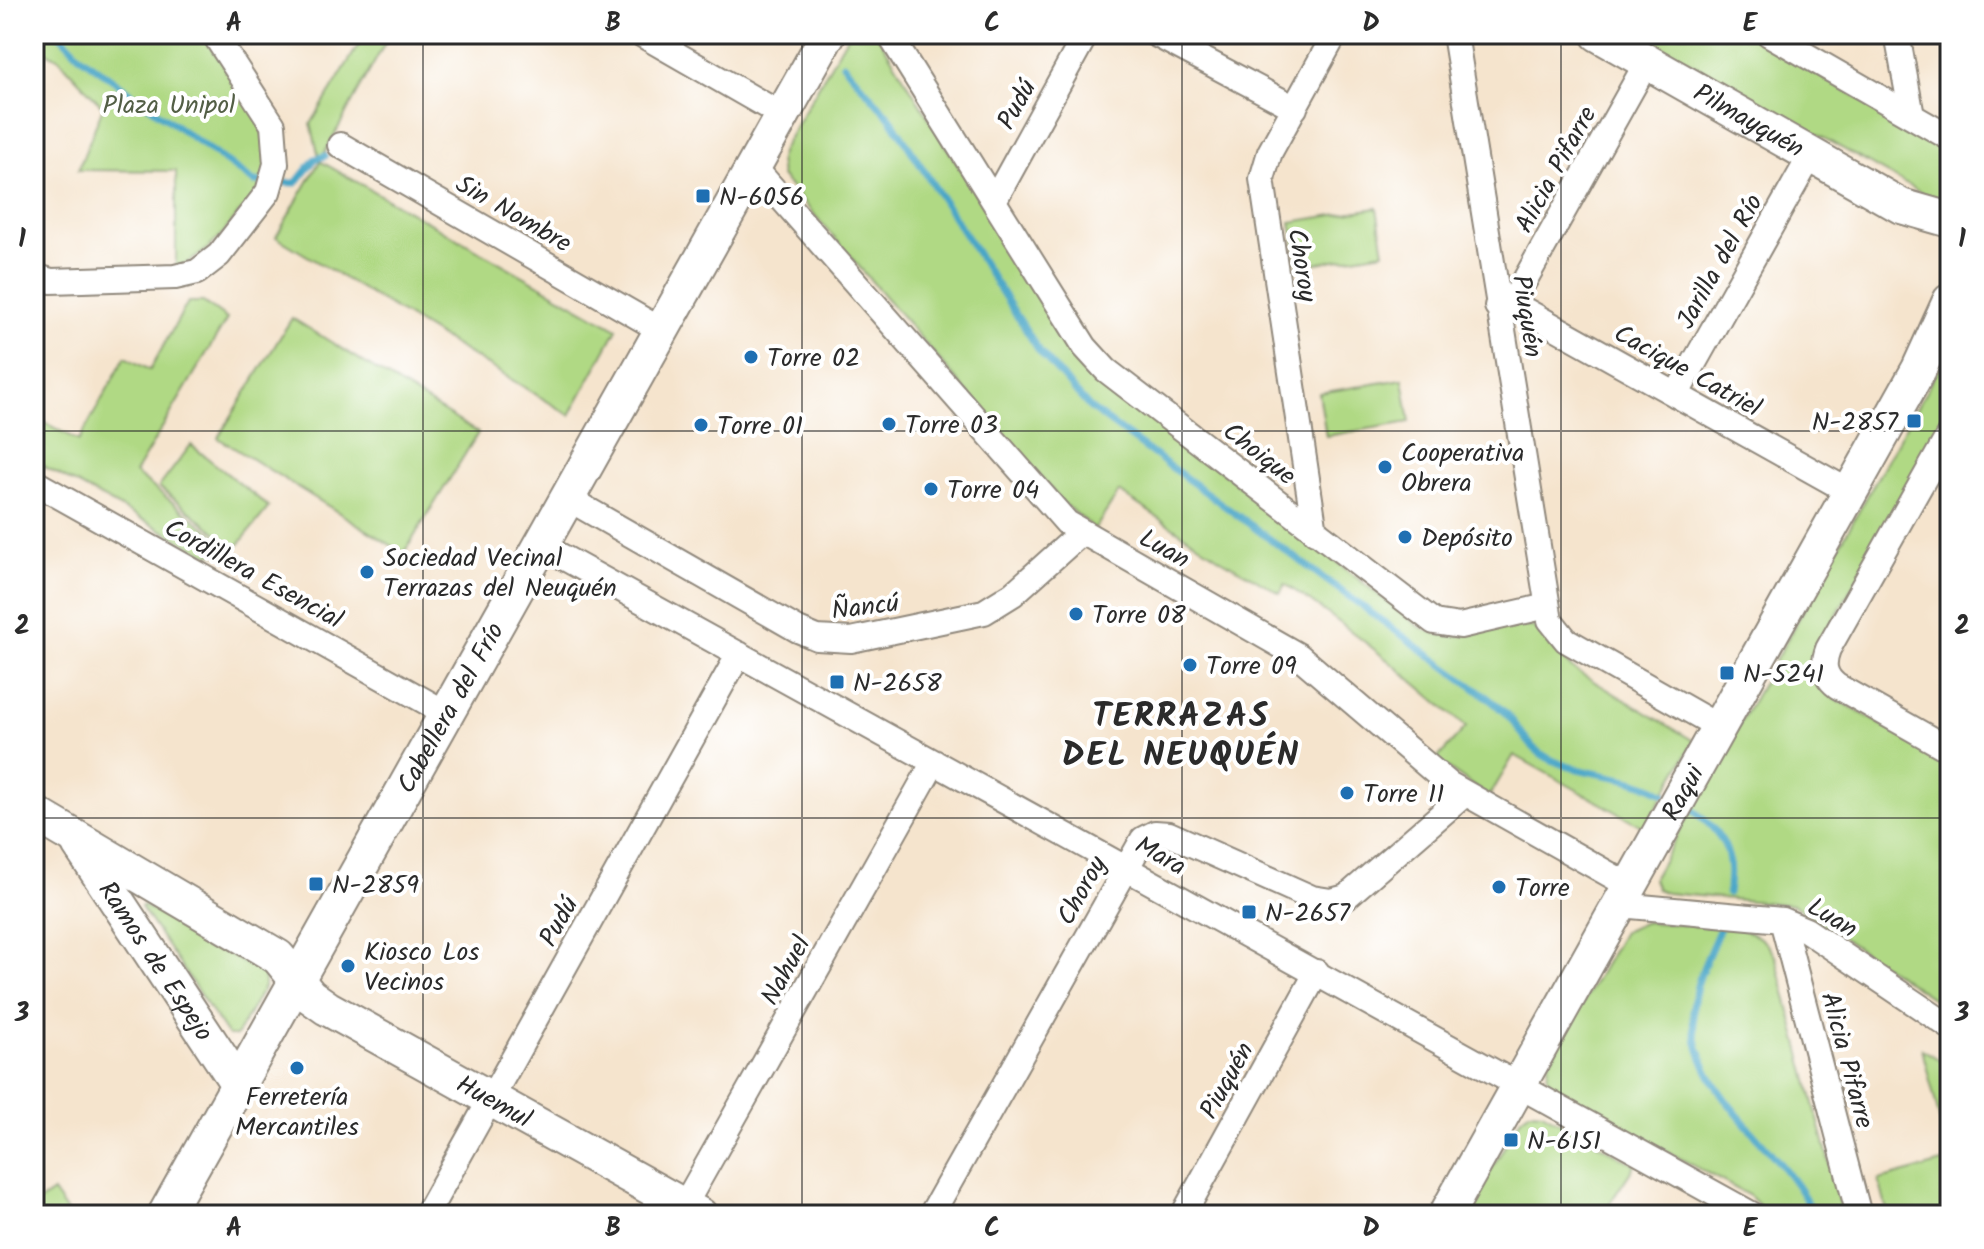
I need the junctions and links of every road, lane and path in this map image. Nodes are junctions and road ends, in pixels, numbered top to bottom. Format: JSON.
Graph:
{"nodes":[{"id":1,"x":214,"y":34,"type":"edge"},
{"id":2,"x":641,"y":34,"type":"edge"},
{"id":3,"x":828,"y":34,"type":"edge"},
{"id":4,"x":889,"y":34,"type":"edge"},
{"id":5,"x":1086,"y":34,"type":"edge"},
{"id":6,"x":1155,"y":34,"type":"edge"},
{"id":7,"x":1335,"y":34,"type":"edge"},
{"id":8,"x":1455,"y":34,"type":"edge"},
{"id":9,"x":1598,"y":34,"type":"edge"},
{"id":10,"x":1769,"y":34,"type":"edge"},
{"id":11,"x":1897,"y":34,"type":"edge"},
{"id":12,"x":1647,"y":62,"type":"junction"},
{"id":13,"x":1295,"y":108,"type":"junction"},
{"id":14,"x":782,"y":115,"type":"junction"},
{"id":15,"x":1912,"y":116,"type":"junction"},
{"id":16,"x":1950,"y":138,"type":"edge"},
{"id":17,"x":340,"y":145,"type":"dead end"},
{"id":18,"x":1811,"y":155,"type":"junction"},
{"id":19,"x":753,"y":166,"type":"junction"},
{"id":20,"x":994,"y":201,"type":"junction"},
{"id":21,"x":1901,"y":206,"type":"junction"},
{"id":22,"x":1950,"y":220,"type":"edge"},
{"id":23,"x":1950,"y":243,"type":"edge"},
{"id":24,"x":34,"y":276,"type":"edge"},
{"id":25,"x":1950,"y":301,"type":"edge"},
{"id":26,"x":1504,"y":305,"type":"junction"},
{"id":27,"x":661,"y":330,"type":"junction"},
{"id":28,"x":1950,"y":338,"type":"edge"},
{"id":29,"x":1919,"y":369,"type":"junction"},
{"id":30,"x":1676,"y":395,"type":"junction"},
{"id":31,"x":1950,"y":433,"type":"edge"},
{"id":32,"x":1940,"y":475,"type":"edge"},
{"id":33,"x":34,"y":482,"type":"edge"},
{"id":34,"x":1850,"y":492,"type":"junction"},
{"id":35,"x":567,"y":498,"type":"junction"},
{"id":36,"x":1315,"y":532,"type":"junction"},
{"id":37,"x":1081,"y":533,"type":"junction"},
{"id":38,"x":541,"y":545,"type":"junction"},
{"id":39,"x":1547,"y":606,"type":"junction"},
{"id":40,"x":739,"y":654,"type":"junction"},
{"id":41,"x":446,"y":713,"type":"junction"},
{"id":42,"x":1719,"y":727,"type":"junction"},
{"id":43,"x":1950,"y":750,"type":"edge"},
{"id":44,"x":934,"y":762,"type":"junction"},
{"id":45,"x":1465,"y":794,"type":"junction"},
{"id":46,"x":34,"y":813,"type":"edge"},
{"id":47,"x":75,"y":837,"type":"junction"},
{"id":48,"x":1126,"y":867,"type":"junction"},
{"id":49,"x":1625,"y":895,"type":"junction"},
{"id":50,"x":1782,"y":920,"type":"junction"},
{"id":51,"x":1317,"y":972,"type":"junction"},
{"id":52,"x":296,"y":979,"type":"junction"},
{"id":53,"x":1950,"y":1027,"type":"edge"},
{"id":54,"x":238,"y":1084,"type":"junction"},
{"id":55,"x":1520,"y":1084,"type":"junction"},
{"id":56,"x":491,"y":1099,"type":"junction"},
{"id":57,"x":692,"y":1211,"type":"edge"},
{"id":58,"x":165,"y":1215,"type":"edge"},
{"id":59,"x":426,"y":1215,"type":"edge"},
{"id":60,"x":931,"y":1215,"type":"edge"},
{"id":61,"x":1183,"y":1215,"type":"edge"},
{"id":62,"x":1446,"y":1215,"type":"edge"},
{"id":63,"x":1753,"y":1215,"type":"edge"},
{"id":64,"x":1859,"y":1215,"type":"edge"}],
"edges":[{"from":1,"to":24,"type":"street"},
{"from":2,"to":14,"type":"street"},
{"from":3,"to":14,"type":"street","name":"Cabellera del Frío"},
{"from":4,"to":20,"type":"street","name":"Choique"},
{"from":5,"to":20,"type":"street","name":"Pudú"},
{"from":6,"to":13,"type":"street"},
{"from":7,"to":13,"type":"street"},
{"from":8,"to":26,"type":"street","name":"Piuquén"},
{"from":9,"to":12,"type":"street","name":"Pilmayquén"},
{"from":10,"to":15,"type":"street"},
{"from":11,"to":15,"type":"street"},
{"from":12,"to":18,"type":"street","name":"Pilmayquén"},
{"from":12,"to":26,"type":"street","name":"Alicia Pifarre"},
{"from":13,"to":36,"type":"street","name":"Choroy"},
{"from":14,"to":19,"type":"street","name":"Cabellera del Frío"},
{"from":15,"to":16,"type":"street"},
{"from":17,"to":27,"type":"street","name":"Sin Nombre"},
{"from":18,"to":21,"type":"street","name":"Pilmayquén"},
{"from":18,"to":30,"type":"street","name":"Jarilla del Río"},
{"from":19,"to":27,"type":"street","name":"Cabellera del Frío"},
{"from":19,"to":37,"type":"street","name":"Luan"},
{"from":20,"to":36,"type":"street","name":"Choique"},
{"from":21,"to":22,"type":"street","name":"Pilmayquén"},
{"from":21,"to":23,"type":"street","name":"Pilmayquén"},
{"from":25,"to":29,"type":"street","name":"Raqui"},
{"from":26,"to":30,"type":"street","name":"Cacique Catriel"},
{"from":26,"to":39,"type":"street","name":"Piuquén"},
{"from":27,"to":35,"type":"street","name":"Cabellera del Frío"},
{"from":28,"to":29,"type":"street","name":"Raqui"},
{"from":29,"to":34,"type":"street","name":"Raqui"},
{"from":30,"to":34,"type":"street","name":"Cacique Catriel"},
{"from":31,"to":32,"type":"street"},
{"from":32,"to":43,"type":"street"},
{"from":33,"to":41,"type":"street","name":"Cordillera Esencial"},
{"from":34,"to":42,"type":"street","name":"Raqui"},
{"from":35,"to":37,"type":"street","name":"Ñancú"},
{"from":35,"to":38,"type":"street","name":"Cabellera del Frío"},
{"from":36,"to":39,"type":"street","name":"Choique"},
{"from":37,"to":45,"type":"street","name":"Luan"},
{"from":38,"to":40,"type":"street","name":"Mara"},
{"from":38,"to":41,"type":"street","name":"Cabellera del Frío"},
{"from":39,"to":42,"type":"street"},
{"from":40,"to":44,"type":"street","name":"Mara"},
{"from":40,"to":56,"type":"street","name":"Pudú"},
{"from":41,"to":52,"type":"street","name":"Cabellera del Frío"},
{"from":42,"to":49,"type":"street","name":"Raqui"},
{"from":44,"to":48,"type":"street","name":"Mara"},
{"from":44,"to":57,"type":"street","name":"Nahuel"},
{"from":45,"to":48,"type":"street","name":"Choroy"},
{"from":45,"to":49,"type":"street","name":"Luan"},
{"from":46,"to":47,"type":"street","name":"Ramos de Espejo"},
{"from":47,"to":52,"type":"street","name":"Ramos de Espejo"},
{"from":47,"to":54,"type":"street","name":"Ramos de Espejo"},
{"from":48,"to":51,"type":"street","name":"Mara"},
{"from":48,"to":60,"type":"street","name":"Choroy"},
{"from":49,"to":50,"type":"street","name":"Luan"},
{"from":49,"to":55,"type":"street","name":"Raqui"},
{"from":50,"to":53,"type":"street","name":"Luan"},
{"from":50,"to":64,"type":"street","name":"Alicia Pifarre"},
{"from":51,"to":55,"type":"street","name":"Mara"},
{"from":51,"to":61,"type":"street","name":"Piuquén"},
{"from":52,"to":54,"type":"street","name":"Cabellera del Frío"},
{"from":52,"to":56,"type":"street","name":"Huemul"},
{"from":54,"to":58,"type":"street","name":"Cabellera del Frío"},
{"from":55,"to":62,"type":"street","name":"Raqui"},
{"from":55,"to":63,"type":"street","name":"Mara"},
{"from":56,"to":57,"type":"street","name":"Huemul"},
{"from":56,"to":59,"type":"street","name":"Pudú"}]}
